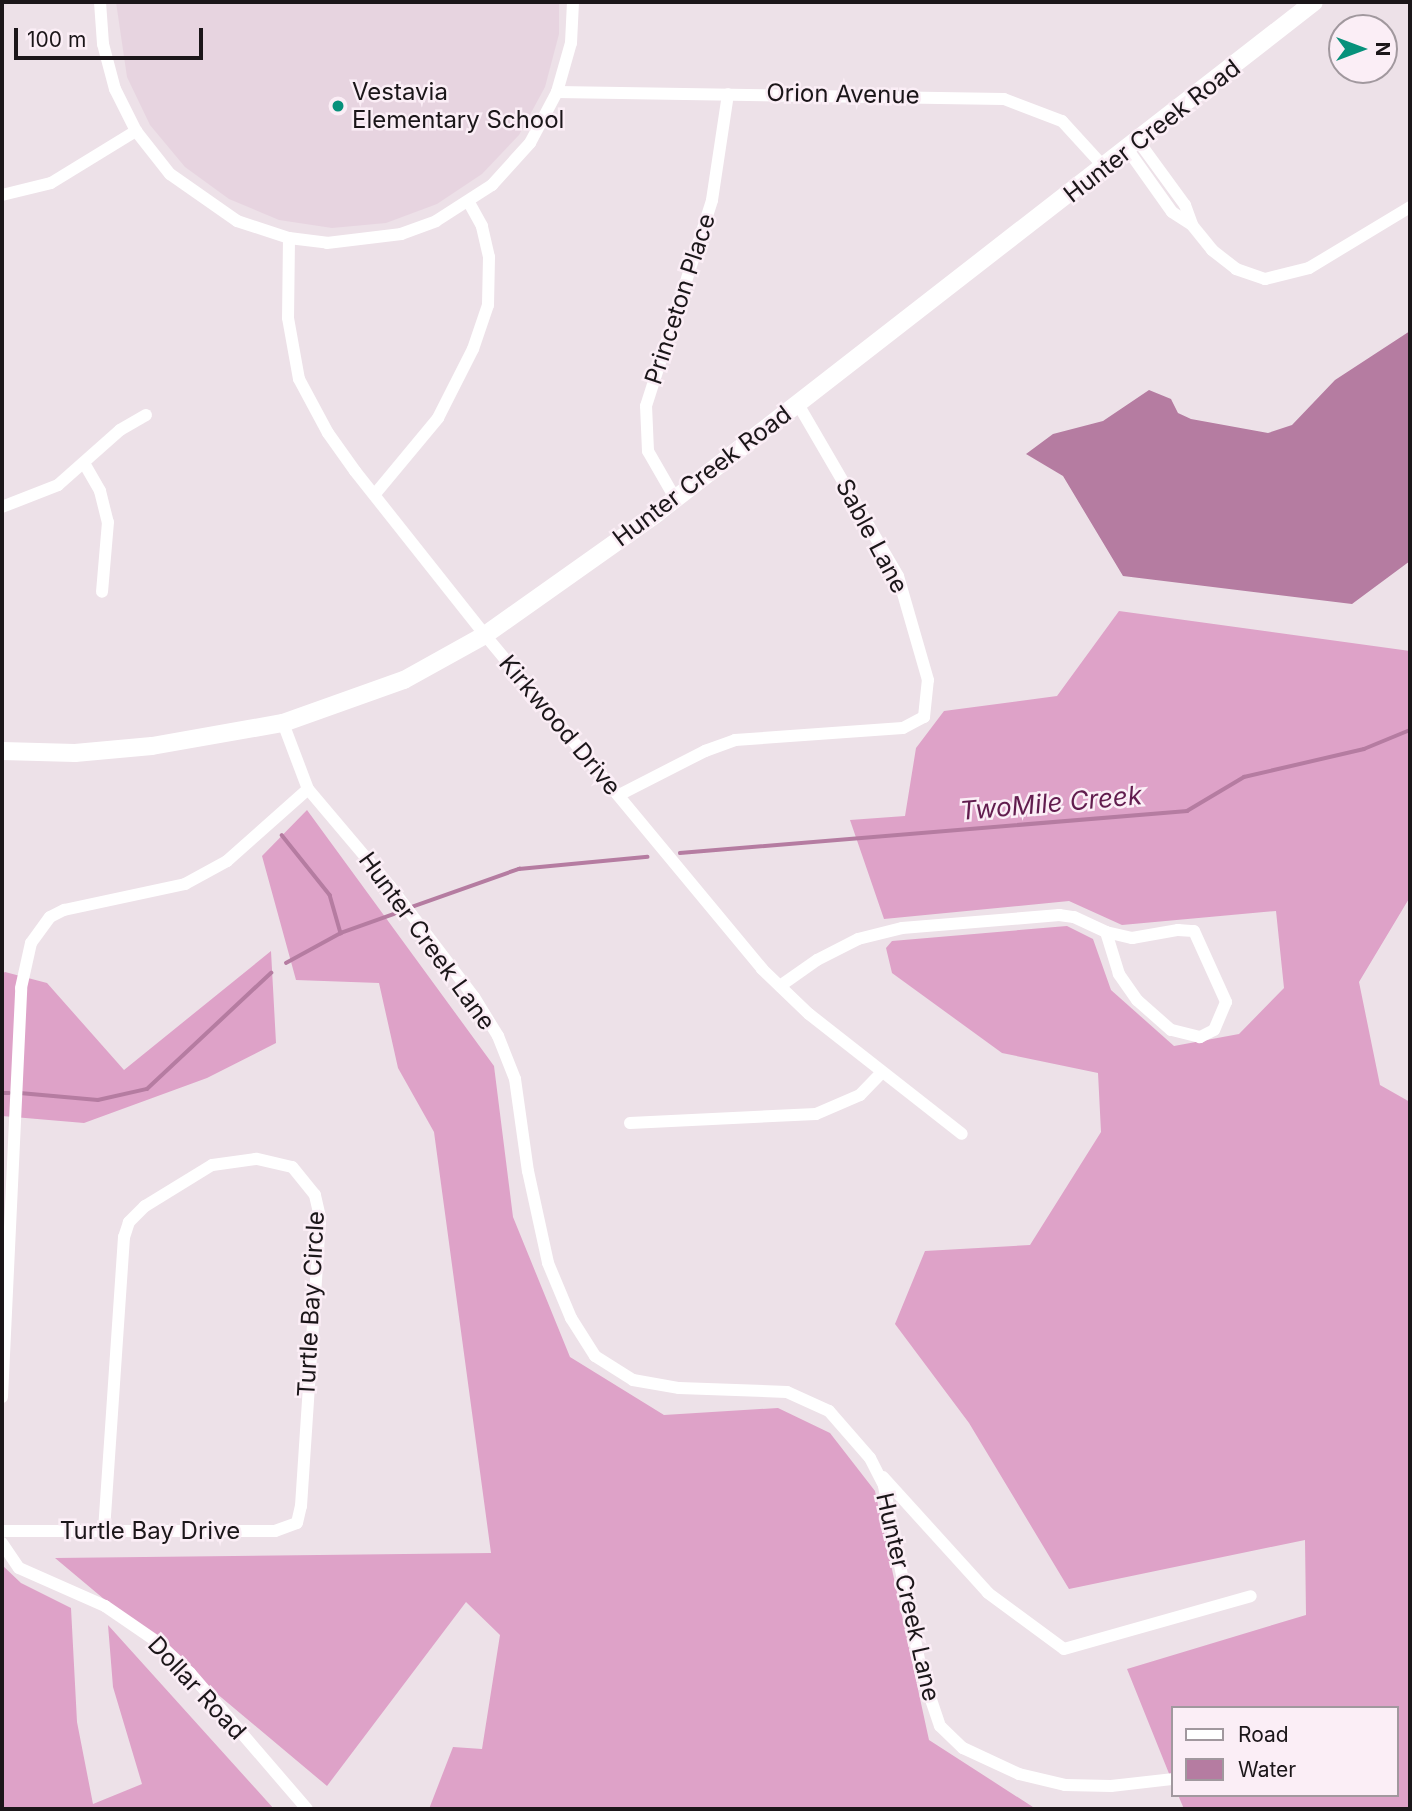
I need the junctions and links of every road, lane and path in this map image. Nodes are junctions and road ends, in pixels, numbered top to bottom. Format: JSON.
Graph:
{"nodes":[{"id":1,"x":100,"y":2,"type":"edge"},
{"id":2,"x":573,"y":2,"type":"edge"},
{"id":3,"x":1314,"y":2,"type":"edge"},
{"id":4,"x":557,"y":92,"type":"junction"},
{"id":5,"x":729,"y":94,"type":"junction"},
{"id":6,"x":136,"y":131,"type":"junction"},
{"id":7,"x":1133,"y":146,"type":"junction"},
{"id":8,"x":1104,"y":167,"type":"junction"},
{"id":9,"x":2,"y":195,"type":"edge"},
{"id":10,"x":469,"y":202,"type":"junction"},
{"id":11,"x":1410,"y":207,"type":"edge"},
{"id":12,"x":289,"y":239,"type":"junction"},
{"id":13,"x":798,"y":404,"type":"junction"},
{"id":14,"x":146,"y":415,"type":"dead end"},
{"id":15,"x":84,"y":463,"type":"junction"},
{"id":16,"x":375,"y":494,"type":"junction"},
{"id":17,"x":675,"y":498,"type":"junction"},
{"id":18,"x":2,"y":506,"type":"edge"},
{"id":19,"x":102,"y":592,"type":"dead end"},
{"id":20,"x":485,"y":635,"type":"junction"},
{"id":21,"x":283,"y":723,"type":"junction"},
{"id":22,"x":2,"y":751,"type":"edge"},
{"id":23,"x":308,"y":789,"type":"junction"},
{"id":24,"x":619,"y":795,"type":"junction"},
{"id":25,"x":1106,"y":932,"type":"junction"},
{"id":26,"x":780,"y":986,"type":"junction"},
{"id":27,"x":883,"y":1072,"type":"junction"},
{"id":28,"x":630,"y":1123,"type":"dead end"},
{"id":29,"x":961,"y":1133,"type":"dead end"},
{"id":30,"x":2,"y":1397,"type":"edge"},
{"id":31,"x":878,"y":1472,"type":"junction"},
{"id":32,"x":297,"y":1522,"type":"joint"},
{"id":33,"x":2,"y":1531,"type":"edge"},
{"id":34,"x":104,"y":1531,"type":"junction"},
{"id":35,"x":2,"y":1543,"type":"edge"},
{"id":36,"x":1251,"y":1596,"type":"dead end"},
{"id":37,"x":1170,"y":1779,"type":"edge"},
{"id":38,"x":307,"y":1809,"type":"edge"}],
"edges":[{"from":1,"to":6,"type":"street"},
{"from":2,"to":4,"type":"street"},
{"from":3,"to":7,"type":"main road","name":"Hunter Creek Road"},
{"from":4,"to":5,"type":"street","name":"Orion Avenue"},
{"from":4,"to":10,"type":"street"},
{"from":5,"to":8,"type":"street","name":"Orion Avenue"},
{"from":5,"to":17,"type":"street","name":"Princeton Place"},
{"from":6,"to":9,"type":"street"},
{"from":6,"to":12,"type":"street"},
{"from":7,"to":8,"type":"main road","name":"Hunter Creek Road"},
{"from":7,"to":11,"type":"street"},
{"from":8,"to":13,"type":"main road","name":"Hunter Creek Road"},
{"from":10,"to":12,"type":"street"},
{"from":10,"to":16,"type":"street"},
{"from":12,"to":16,"type":"street","name":"Kirkwood Drive"},
{"from":13,"to":17,"type":"main road","name":"Hunter Creek Road"},
{"from":13,"to":24,"type":"street","name":"Sable Lane"},
{"from":14,"to":15,"type":"street"},
{"from":15,"to":18,"type":"street"},
{"from":15,"to":19,"type":"street"},
{"from":16,"to":20,"type":"street","name":"Kirkwood Drive"},
{"from":17,"to":20,"type":"main road","name":"Hunter Creek Road"},
{"from":20,"to":21,"type":"main road","name":"Hunter Creek Road"},
{"from":20,"to":24,"type":"street","name":"Kirkwood Drive"},
{"from":21,"to":22,"type":"main road","name":"Hunter Creek Road"},
{"from":21,"to":23,"type":"street"},
{"from":23,"to":30,"type":"street"},
{"from":23,"to":31,"type":"street","name":"Hunter Creek Lane"},
{"from":24,"to":26,"type":"street","name":"Kirkwood Drive"},
{"from":25,"to":25,"type":"street"},
{"from":25,"to":26,"type":"street"},
{"from":26,"to":27,"type":"street","name":"Kirkwood Drive"},
{"from":27,"to":28,"type":"street"},
{"from":27,"to":29,"type":"street","name":"Kirkwood Drive"},
{"from":31,"to":36,"type":"street","name":"Hunter Creek Lane"},
{"from":31,"to":37,"type":"street","name":"Hunter Creek Lane"},
{"from":32,"to":34,"type":"street","name":"Turtle Bay Drive"},
{"from":32,"to":34,"type":"street","name":"Turtle Bay Circle"},
{"from":33,"to":34,"type":"street","name":"Turtle Bay Drive"},
{"from":35,"to":38,"type":"street","name":"Dollar Road"}]}
